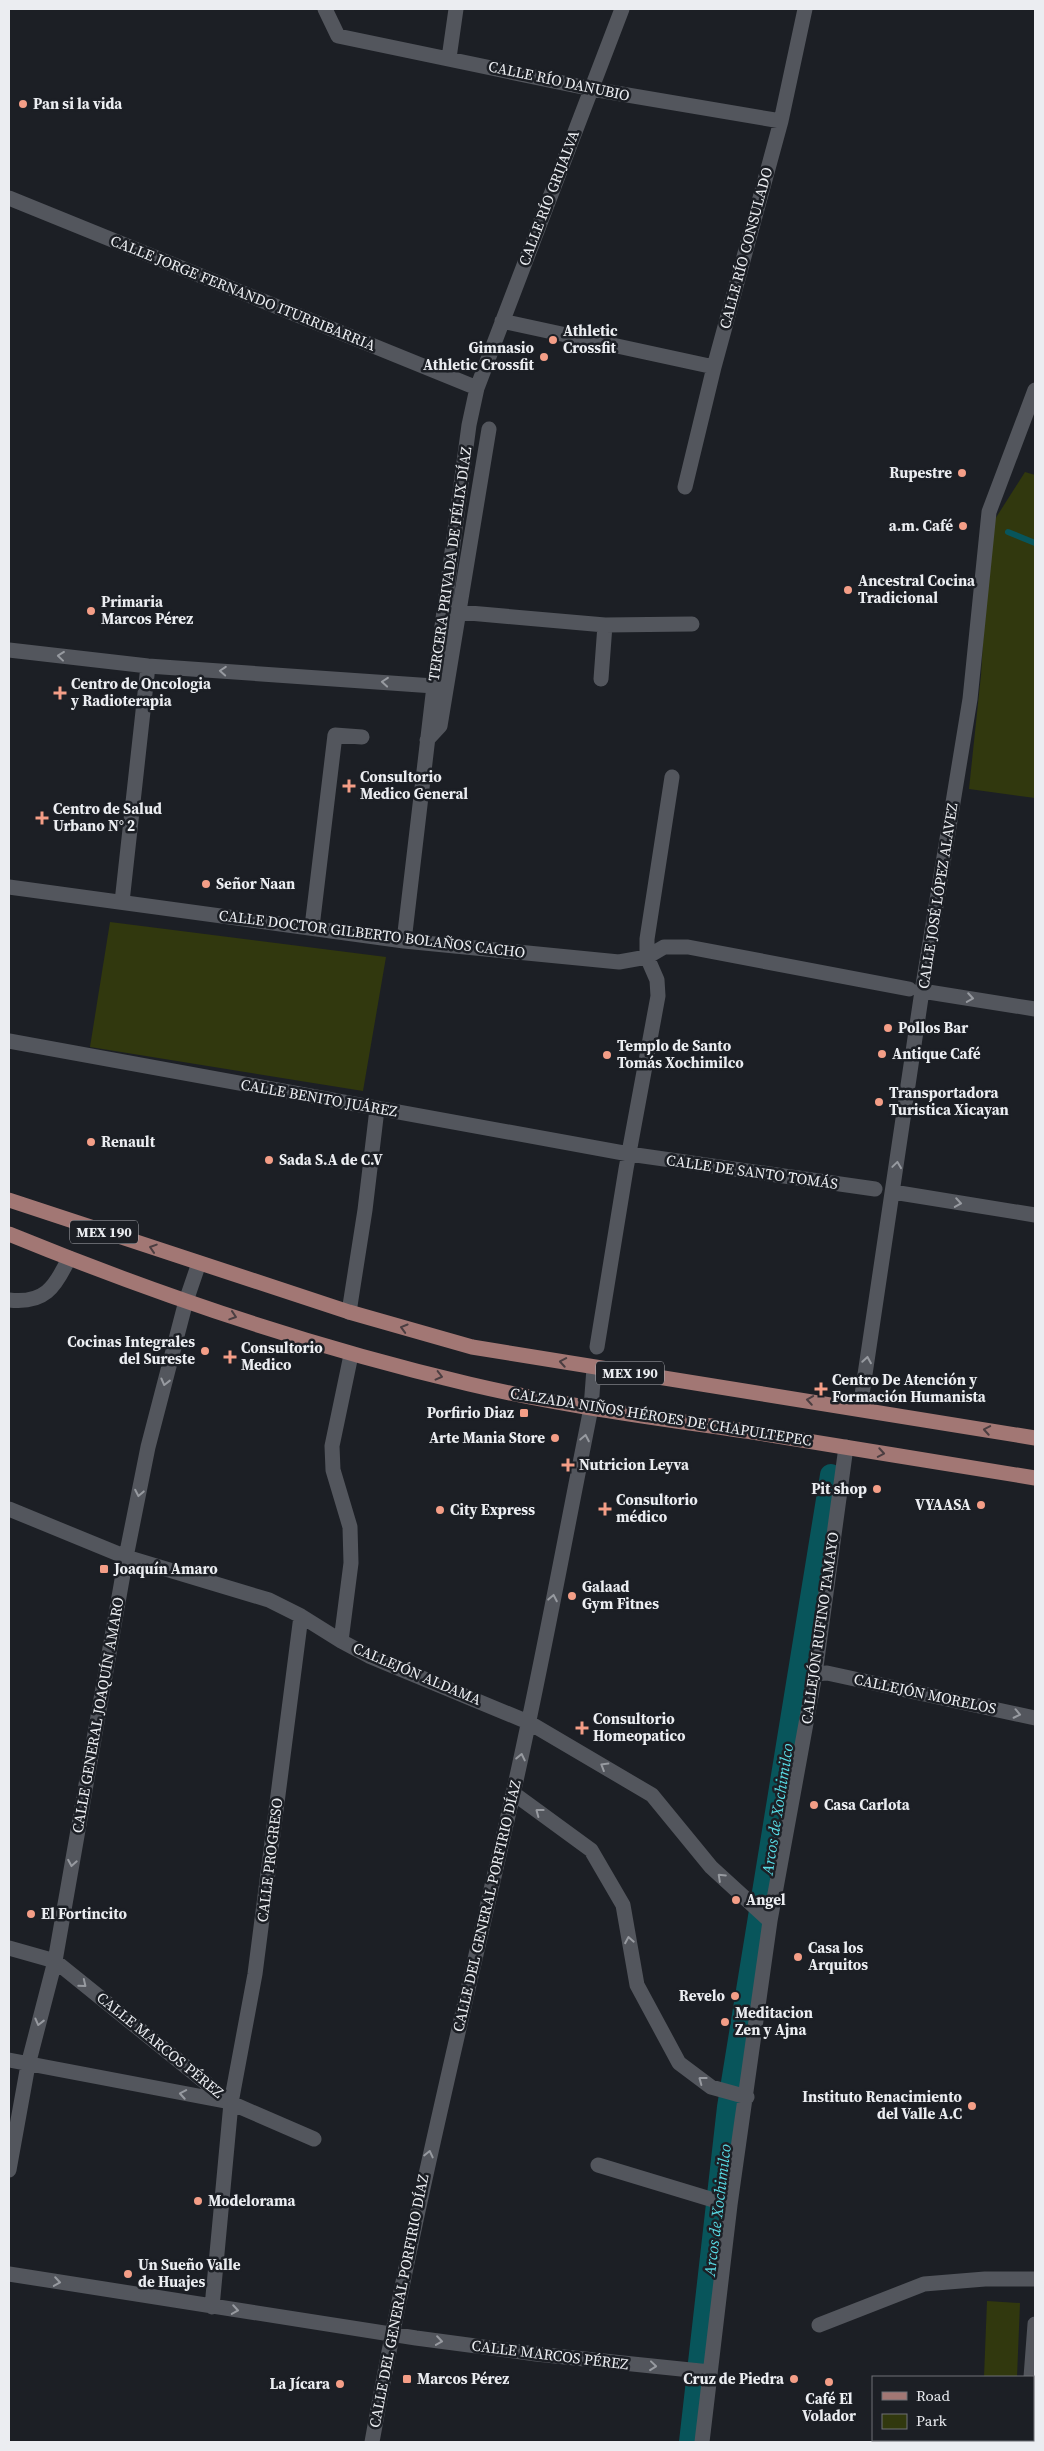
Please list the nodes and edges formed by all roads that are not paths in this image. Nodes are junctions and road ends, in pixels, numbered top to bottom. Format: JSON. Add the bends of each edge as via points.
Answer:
{"nodes":[{"id":1,"x":325,"y":9,"type":"edge"},
{"id":2,"x":456,"y":9,"type":"edge"},
{"id":3,"x":622,"y":9,"type":"edge"},
{"id":4,"x":805,"y":9,"type":"edge"},
{"id":5,"x":449,"y":58,"type":"junction"},
{"id":6,"x":592,"y":89,"type":"junction"},
{"id":7,"x":781,"y":122,"type":"junction"},
{"id":8,"x":9,"y":198,"type":"edge"},
{"id":9,"x":502,"y":321,"type":"junction"},
{"id":10,"x":714,"y":366,"type":"junction"},
{"id":11,"x":477,"y":388,"type":"junction"},
{"id":12,"x":1035,"y":390,"type":"edge"},
{"id":13,"x":489,"y":429,"type":"dead end"},
{"id":14,"x":685,"y":487,"type":"dead end"},
{"id":15,"x":458,"y":612,"type":"junction"},
{"id":16,"x":692,"y":624,"type":"dead end"},
{"id":17,"x":605,"y":625,"type":"junction"},
{"id":18,"x":9,"y":650,"type":"edge"},
{"id":19,"x":148,"y":666,"type":"junction"},
{"id":20,"x":601,"y":678,"type":"dead end"},
{"id":21,"x":434,"y":686,"type":"junction"},
{"id":22,"x":362,"y":738,"type":"dead end"},
{"id":23,"x":427,"y":740,"type":"junction"},
{"id":24,"x":672,"y":777,"type":"dead end"},
{"id":25,"x":9,"y":887,"type":"edge"},
{"id":26,"x":122,"y":902,"type":"junction"},
{"id":27,"x":312,"y":928,"type":"junction"},
{"id":28,"x":404,"y":941,"type":"junction"},
{"id":29,"x":646,"y":957,"type":"junction"},
{"id":30,"x":916,"y":990,"type":"junction"},
{"id":31,"x":1035,"y":1009,"type":"edge"},
{"id":32,"x":9,"y":1041,"type":"edge"},
{"id":33,"x":377,"y":1110,"type":"junction"},
{"id":34,"x":629,"y":1154,"type":"junction"},
{"id":35,"x":876,"y":1189,"type":"dead end"},
{"id":36,"x":893,"y":1192,"type":"junction"},
{"id":37,"x":9,"y":1200,"type":"edge"},
{"id":38,"x":1035,"y":1215,"type":"edge"},
{"id":39,"x":9,"y":1234,"type":"edge"},
{"id":40,"x":69,"y":1258,"type":"junction"},
{"id":41,"x":199,"y":1263,"type":"junction"},
{"id":42,"x":9,"y":1300,"type":"edge"},
{"id":43,"x":186,"y":1301,"type":"junction"},
{"id":44,"x":349,"y":1312,"type":"junction"},
{"id":45,"x":597,"y":1347,"type":"dead end"},
{"id":46,"x":351,"y":1354,"type":"junction"},
{"id":47,"x":594,"y":1368,"type":"junction"},
{"id":48,"x":590,"y":1408,"type":"junction"},
{"id":49,"x":860,"y":1408,"type":"junction"},
{"id":50,"x":1035,"y":1438,"type":"edge"},
{"id":51,"x":846,"y":1447,"type":"junction"},
{"id":52,"x":1035,"y":1478,"type":"edge"},
{"id":53,"x":10,"y":1510,"type":"edge"},
{"id":54,"x":126,"y":1557,"type":"junction"},
{"id":55,"x":301,"y":1616,"type":"junction"},
{"id":56,"x":341,"y":1641,"type":"junction"},
{"id":57,"x":815,"y":1674,"type":"junction"},
{"id":58,"x":1035,"y":1718,"type":"edge"},
{"id":59,"x":528,"y":1722,"type":"junction"},
{"id":60,"x":513,"y":1793,"type":"junction"},
{"id":61,"x":770,"y":1922,"type":"junction"},
{"id":62,"x":9,"y":1948,"type":"edge"},
{"id":63,"x":55,"y":1961,"type":"junction"},
{"id":64,"x":9,"y":2060,"type":"edge"},
{"id":65,"x":28,"y":2065,"type":"junction"},
{"id":66,"x":747,"y":2097,"type":"junction"},
{"id":67,"x":231,"y":2103,"type":"junction"},
{"id":68,"x":314,"y":2139,"type":"dead end"},
{"id":69,"x":598,"y":2165,"type":"dead end"},
{"id":70,"x":9,"y":2170,"type":"edge"},
{"id":71,"x":730,"y":2205,"type":"junction"},
{"id":72,"x":9,"y":2274,"type":"edge"},
{"id":73,"x":1035,"y":2279,"type":"edge"},
{"id":74,"x":212,"y":2307,"type":"junction"},
{"id":75,"x":1035,"y":2324,"type":"edge"},
{"id":76,"x":818,"y":2325,"type":"dead end"},
{"id":77,"x":391,"y":2334,"type":"junction"},
{"id":78,"x":710,"y":2372,"type":"junction"},
{"id":79,"x":1031,"y":2376,"type":"edge"},
{"id":80,"x":372,"y":2442,"type":"edge"},
{"id":81,"x":702,"y":2442,"type":"edge"}],
"edges":[{"from":1,"to":5,"type":"street","name":"CALLE RÍO DANUBIO","via":[[338,36]]},
{"from":2,"to":5,"type":"street"},
{"from":3,"to":6,"type":"street","name":"CALLE RÍO GRIJALVA"},
{"from":4,"to":7,"type":"street","name":"CALLE RÍO CONSULADO"},
{"from":5,"to":6,"type":"street","name":"CALLE RÍO DANUBIO"},
{"from":6,"to":7,"type":"street","name":"CALLE RÍO DANUBIO"},
{"from":6,"to":9,"type":"street","name":"CALLE RÍO GRIJALVA"},
{"from":7,"to":10,"type":"street","name":"CALLE RÍO CONSULADO"},
{"from":8,"to":11,"type":"street","name":"CALLE JORGE FERNANDO ITURRIBARRIA"},
{"from":9,"to":10,"type":"street"},
{"from":9,"to":11,"type":"street","name":"CALLE RÍO GRIJALVA"},
{"from":10,"to":14,"type":"street","name":"CALLE RÍO CONSULADO"},
{"from":11,"to":21,"type":"street","name":"TERCERA PRIVADA DE FÉLIX DÍAZ","via":[[469,425]]},
{"from":12,"to":30,"type":"street","name":"CALLE JOSÉ LÓPEZ ALAVEZ","via":[[989,512],[970,699]]},
{"from":13,"to":15,"type":"street","name":"TERCERA PRIVADA DE FÉLIX DÍAZ"},
{"from":15,"to":17,"type":"street"},
{"from":15,"to":23,"type":"street","name":"TERCERA PRIVADA DE FÉLIX DÍAZ","via":[[440,726]]},
{"from":16,"to":17,"type":"street"},
{"from":17,"to":20,"type":"street"},
{"from":19,"to":18,"type":"street","one_way":true},
{"from":21,"to":19,"type":"street","one_way":true},
{"from":19,"to":26,"type":"street"},
{"from":21,"to":23,"type":"street","name":"TERCERA PRIVADA DE FÉLIX DÍAZ"},
{"from":22,"to":27,"type":"street","via":[[335,735]]},
{"from":23,"to":28,"type":"street","name":"TERCERA PRIVADA DE FÉLIX DÍAZ"},
{"from":24,"to":29,"type":"street","via":[[646,939]]},
{"from":25,"to":26,"type":"street","name":"CALLE DOCTOR GILBERTO BOLAÑOS CACHO"},
{"from":26,"to":27,"type":"street","name":"CALLE DOCTOR GILBERTO BOLAÑOS CACHO"},
{"from":27,"to":28,"type":"street","name":"CALLE DOCTOR GILBERTO BOLAÑOS CACHO"},
{"from":28,"to":29,"type":"street","name":"CALLE DOCTOR GILBERTO BOLAÑOS CACHO","via":[[619,962]]},
{"from":29,"to":30,"type":"street","name":"CALLE DOCTOR GILBERTO BOLAÑOS CACHO","via":[[664,948],[688,947]]},
{"from":29,"to":34,"type":"street","via":[[657,980],[658,996]]},
{"from":30,"to":31,"type":"street","name":"CALLE DOCTOR GILBERTO BOLAÑOS CACHO","one_way":true},
{"from":36,"to":30,"type":"street","name":"CALLE JOSÉ LÓPEZ ALAVEZ","one_way":true},
{"from":32,"to":33,"type":"street","name":"CALLE BENITO JUÁREZ"},
{"from":33,"to":34,"type":"street","name":"CALLE BENITO JUÁREZ"},
{"from":33,"to":44,"type":"street"},
{"from":34,"to":35,"type":"street","name":"CALLE DE SANTO TOMÁS"},
{"from":34,"to":45,"type":"street"},
{"from":36,"to":38,"type":"street","one_way":true},
{"from":49,"to":36,"type":"street","name":"CALLE JOSÉ LÓPEZ ALAVEZ","one_way":true},
{"from":41,"to":37,"type":"main road","number":"MEX 190","one_way":true},
{"from":39,"to":40,"type":"main road","name":"CALZADA NIÑOS HÉROES DE CHAPULTEPEC","number":"MEX 190"},
{"from":40,"to":42,"type":"street","via":[[58,1282],[42,1297]]},
{"from":40,"to":43,"type":"main road","name":"CALZADA NIÑOS HÉROES DE CHAPULTEPEC","number":"MEX 190"},
{"from":41,"to":43,"type":"street","name":"CALLE GENERAL JOAQUÍN AMARO"},
{"from":41,"to":44,"type":"main road","number":"MEX 190"},
{"from":43,"to":46,"type":"main road","name":"CALZADA NIÑOS HÉROES DE CHAPULTEPEC","number":"MEX 190","one_way":true},
{"from":43,"to":54,"type":"street","name":"CALLE GENERAL JOAQUÍN AMARO","one_way":true,"via":[[148,1447]]},
{"from":47,"to":44,"type":"main road","number":"MEX 190","one_way":true,"via":[[472,1347]]},
{"from":46,"to":48,"type":"main road","name":"CALZADA NIÑOS HÉROES DE CHAPULTEPEC","number":"MEX 190","one_way":true,"via":[[471,1384]]},
{"from":46,"to":56,"type":"street","via":[[332,1446],[333,1470],[350,1527],[351,1564]]},
{"from":47,"to":48,"type":"street","name":"CALLE DEL GENERAL PORFIRIO DÍAZ"},
{"from":49,"to":47,"type":"main road","number":"MEX 190","one_way":true},
{"from":48,"to":51,"type":"main road","name":"CALZADA NIÑOS HÉROES DE CHAPULTEPEC","number":"MEX 190"},
{"from":59,"to":48,"type":"street","name":"CALLE DEL GENERAL PORFIRIO DÍAZ","one_way":true},
{"from":50,"to":49,"type":"main road","number":"MEX 190","one_way":true},
{"from":51,"to":52,"type":"main road","name":"CALZADA NIÑOS HÉROES DE CHAPULTEPEC","number":"MEX 190","one_way":true},
{"from":51,"to":57,"type":"street","name":"CALLEJÓN RUFINO TAMAYO"},
{"from":53,"to":54,"type":"street","name":"CALLEJÓN ALDAMA"},
{"from":54,"to":55,"type":"street","name":"CALLEJÓN ALDAMA","via":[[268,1600]]},
{"from":54,"to":63,"type":"street","name":"CALLE GENERAL JOAQUÍN AMARO","one_way":true},
{"from":55,"to":56,"type":"street","name":"CALLEJÓN ALDAMA"},
{"from":55,"to":67,"type":"street","name":"CALLE PROGRESO","via":[[255,1974]]},
{"from":56,"to":59,"type":"street","name":"CALLEJÓN ALDAMA","via":[[369,1656]]},
{"from":57,"to":58,"type":"street","name":"CALLEJÓN MORELOS","one_way":true,"via":[[827,1672]]},
{"from":57,"to":61,"type":"street","name":"CALLEJÓN RUFINO TAMAYO"},
{"from":60,"to":59,"type":"street","name":"CALLE DEL GENERAL PORFIRIO DÍAZ","one_way":true},
{"from":61,"to":59,"type":"street","name":"CALLEJÓN ALDAMA","one_way":true,"via":[[711,1868],[652,1794]]},
{"from":66,"to":60,"type":"street","one_way":true,"via":[[711,2087],[679,2063],[637,1984],[623,1905],[590,1850]]},
{"from":77,"to":60,"type":"street","name":"CALLE DEL GENERAL PORFIRIO DÍAZ","one_way":true},
{"from":61,"to":66,"type":"street","name":"CALLEJÓN RUFINO TAMAYO"},
{"from":62,"to":63,"type":"street","name":"CALLE MARCOS PÉREZ"},
{"from":63,"to":65,"type":"street","name":"CALLE GENERAL JOAQUÍN AMARO","one_way":true},
{"from":63,"to":67,"type":"street","name":"CALLE MARCOS PÉREZ","one_way":true},
{"from":64,"to":65,"type":"street"},
{"from":67,"to":65,"type":"street","one_way":true},
{"from":65,"to":70,"type":"street","name":"CALLE GENERAL JOAQUÍN AMARO"},
{"from":66,"to":71,"type":"street","name":"CALLEJÓN RUFINO TAMAYO"},
{"from":67,"to":68,"type":"street","name":"CALLE MARCOS PÉREZ"},
{"from":67,"to":74,"type":"street","name":"CALLE PROGRESO"},
{"from":69,"to":71,"type":"street"},
{"from":71,"to":78,"type":"street","name":"CALLEJÓN RUFINO TAMAYO"},
{"from":72,"to":74,"type":"street","name":"CALLE MARCOS PÉREZ","one_way":true},
{"from":73,"to":76,"type":"street","via":[[924,2284]]},
{"from":74,"to":77,"type":"street","name":"CALLE MARCOS PÉREZ","one_way":true},
{"from":75,"to":79,"type":"street"},
{"from":77,"to":78,"type":"street","name":"CALLE MARCOS PÉREZ","one_way":true,"via":[[536,2354]]},
{"from":77,"to":80,"type":"street","name":"CALLE DEL GENERAL PORFIRIO DÍAZ"},
{"from":78,"to":81,"type":"street","name":"CALLEJÓN RUFINO TAMAYO"}]}
